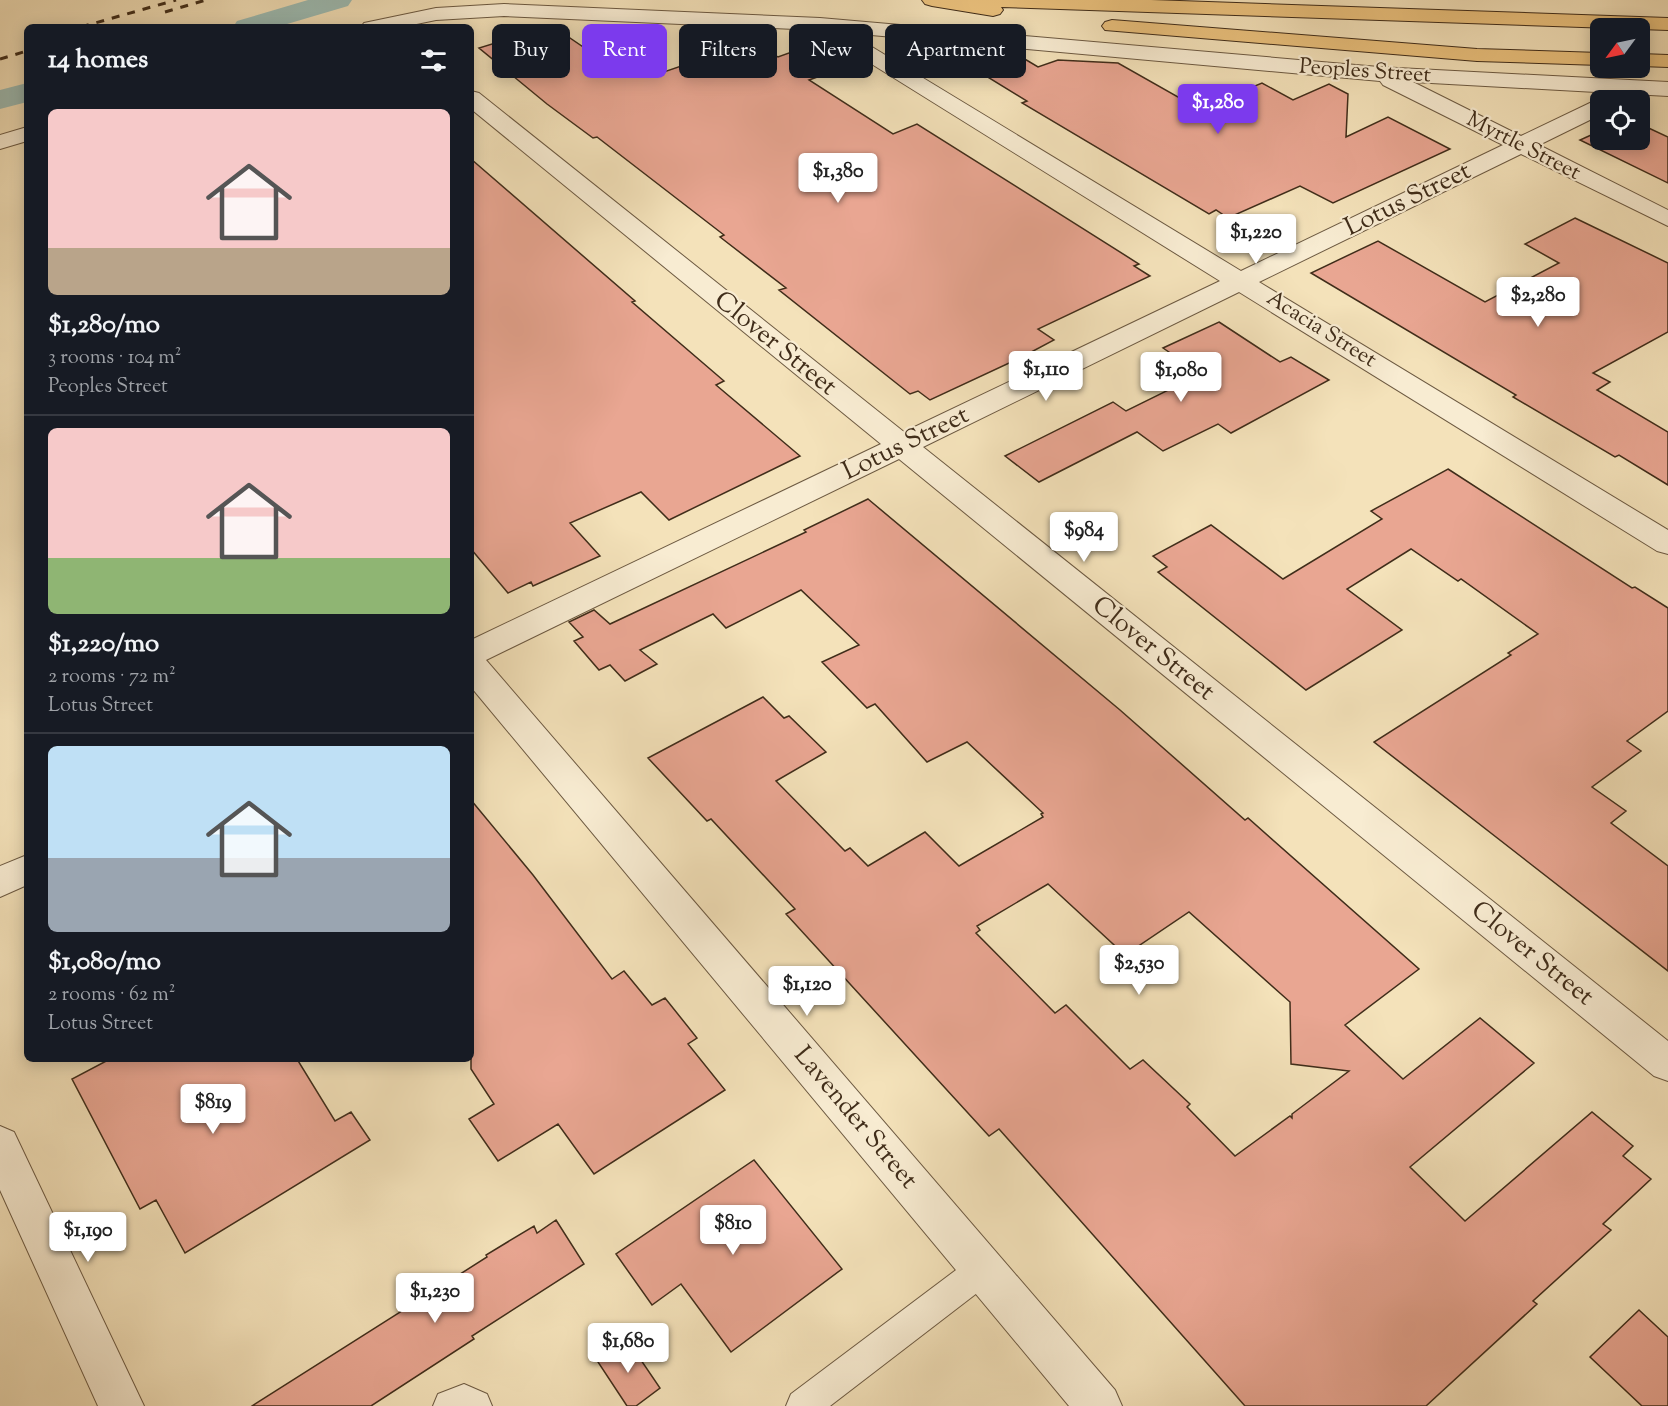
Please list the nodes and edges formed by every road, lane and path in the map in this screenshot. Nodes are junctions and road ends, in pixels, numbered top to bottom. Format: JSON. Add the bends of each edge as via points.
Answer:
{"nodes":[{"id":1,"x":933,"y":0,"type":"edge"},
{"id":2,"x":973,"y":0,"type":"edge"},
{"id":3,"x":388,"y":24,"type":"edge"},
{"id":4,"x":820,"y":24,"type":"edge"},
{"id":5,"x":1668,"y":24,"type":"edge"},
{"id":6,"x":873,"y":29,"type":"edge"},
{"id":7,"x":873,"y":56,"type":"edge"},
{"id":8,"x":1590,"y":59,"type":"edge"},
{"id":9,"x":1650,"y":60,"type":"edge"},
{"id":10,"x":1668,"y":61,"type":"edge"},
{"id":11,"x":1379,"y":74,"type":"junction"},
{"id":12,"x":1641,"y":88,"type":"junction"},
{"id":13,"x":1668,"y":89,"type":"edge"},
{"id":14,"x":1637,"y":90,"type":"edge"},
{"id":15,"x":474,"y":100,"type":"edge"},
{"id":16,"x":1590,"y":112,"type":"edge"},
{"id":17,"x":1520,"y":146,"type":"junction"},
{"id":18,"x":1668,"y":219,"type":"edge"},
{"id":19,"x":1242,"y":282,"type":"junction"},
{"id":20,"x":901,"y":446,"type":"junction"},
{"id":21,"x":1668,"y":544,"type":"edge"},
{"id":22,"x":474,"y":653,"type":"edge"},
{"id":23,"x":474,"y":669,"type":"edge"},
{"id":24,"x":24,"y":870,"type":"edge"},
{"id":25,"x":0,"y":882,"type":"edge"},
{"id":26,"x":1668,"y":1064,"type":"edge"},
{"id":27,"x":0,"y":1145,"type":"edge"},
{"id":28,"x":983,"y":1269,"type":"junction"},
{"id":29,"x":121,"y":1406,"type":"edge"},
{"id":30,"x":450,"y":1406,"type":"edge"},
{"id":31,"x":475,"y":1406,"type":"edge"},
{"id":32,"x":803,"y":1406,"type":"edge"},
{"id":33,"x":1099,"y":1406,"type":"edge"}],
"edges":[{"from":1,"to":8,"type":"highway","via":[[1067,21],[1219,35],[1477,56]]},
{"from":2,"to":5,"type":"highway"},
{"from":3,"to":4,"type":"street","name":"Peoples Street","via":[[436,14],[504,10]]},
{"from":6,"to":11,"type":"street","name":"Peoples Street"},
{"from":7,"to":19,"type":"street","name":"Acacia Street"},
{"from":9,"to":10,"type":"highway"},
{"from":11,"to":12,"type":"street","name":"Peoples Street"},
{"from":11,"to":17,"type":"street","name":"Myrtle Street"},
{"from":12,"to":13,"type":"street","name":"Peoples Street"},
{"from":12,"to":14,"type":"street"},
{"from":15,"to":20,"type":"street","name":"Clover Street"},
{"from":16,"to":17,"type":"street","name":"Lotus Street"},
{"from":17,"to":18,"type":"street","name":"Myrtle Street"},
{"from":17,"to":19,"type":"street","name":"Lotus Street"},
{"from":19,"to":20,"type":"street","name":"Lotus Street"},
{"from":19,"to":21,"type":"street","name":"Acacia Street"},
{"from":20,"to":22,"type":"street","name":"Lotus Street"},
{"from":20,"to":26,"type":"street","name":"Clover Street"},
{"from":23,"to":28,"type":"street","name":"Lavender Street"},
{"from":24,"to":25,"type":"street"},
{"from":27,"to":29,"type":"street"},
{"from":28,"to":32,"type":"lane"},
{"from":28,"to":33,"type":"street","name":"Lavender Street"},
{"from":30,"to":31,"type":"lane","via":[[464,1401]]}]}
